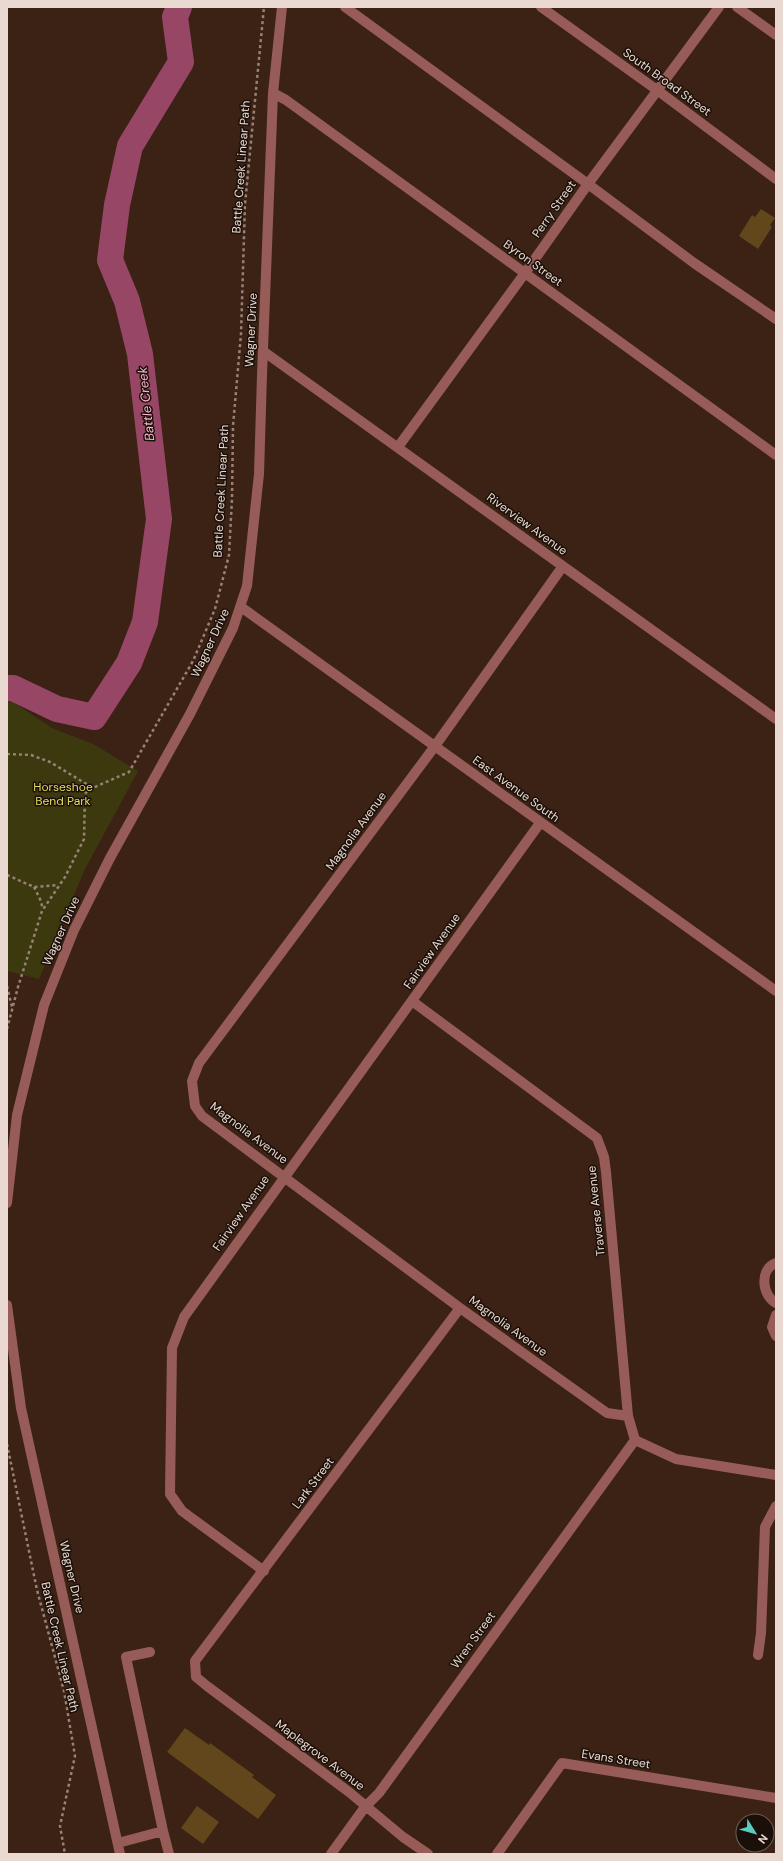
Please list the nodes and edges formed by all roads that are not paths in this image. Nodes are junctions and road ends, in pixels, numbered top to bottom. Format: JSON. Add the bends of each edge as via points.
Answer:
{"nodes":[{"id":1,"x":282,"y":7,"type":"edge"},
{"id":2,"x":345,"y":7,"type":"edge"},
{"id":3,"x":541,"y":7,"type":"edge"},
{"id":4,"x":719,"y":7,"type":"edge"},
{"id":5,"x":737,"y":7,"type":"edge"},
{"id":6,"x":776,"y":35,"type":"edge"},
{"id":7,"x":657,"y":90,"type":"junction"},
{"id":8,"x":273,"y":93,"type":"junction"},
{"id":9,"x":776,"y":179,"type":"edge"},
{"id":10,"x":588,"y":184,"type":"junction"},
{"id":11,"x":525,"y":273,"type":"junction"},
{"id":12,"x":776,"y":319,"type":"edge"},
{"id":13,"x":263,"y":351,"type":"junction"},
{"id":14,"x":398,"y":447,"type":"junction"},
{"id":15,"x":776,"y":456,"type":"edge"},
{"id":16,"x":563,"y":566,"type":"junction"},
{"id":17,"x":241,"y":607,"type":"junction"},
{"id":18,"x":776,"y":719,"type":"edge"},
{"id":19,"x":435,"y":746,"type":"junction"},
{"id":20,"x":540,"y":823,"type":"junction"},
{"id":21,"x":776,"y":991,"type":"edge"},
{"id":22,"x":412,"y":1001,"type":"junction"},
{"id":23,"x":284,"y":1176,"type":"junction"},
{"id":24,"x":7,"y":1203,"type":"edge"},
{"id":25,"x":776,"y":1263,"type":"edge"},
{"id":26,"x":776,"y":1303,"type":"edge"},
{"id":27,"x":7,"y":1305,"type":"edge"},
{"id":28,"x":460,"y":1308,"type":"junction"},
{"id":29,"x":776,"y":1315,"type":"edge"},
{"id":30,"x":776,"y":1336,"type":"edge"},
{"id":31,"x":628,"y":1416,"type":"junction"},
{"id":32,"x":635,"y":1440,"type":"junction"},
{"id":33,"x":776,"y":1475,"type":"edge"},
{"id":34,"x":776,"y":1506,"type":"edge"},
{"id":35,"x":264,"y":1571,"type":"junction"},
{"id":36,"x":150,"y":1652,"type":"dead end"},
{"id":37,"x":758,"y":1655,"type":"dead end"},
{"id":38,"x":196,"y":1677,"type":"joint"},
{"id":39,"x":776,"y":1798,"type":"edge"},
{"id":40,"x":366,"y":1807,"type":"junction"},
{"id":41,"x":163,"y":1831,"type":"junction"},
{"id":42,"x":118,"y":1843,"type":"junction"},
{"id":43,"x":120,"y":1854,"type":"edge"},
{"id":44,"x":169,"y":1854,"type":"edge"},
{"id":45,"x":331,"y":1854,"type":"edge"},
{"id":46,"x":428,"y":1854,"type":"edge"},
{"id":47,"x":497,"y":1854,"type":"edge"}],
"edges":[{"from":1,"to":8,"type":"street","name":"Wagner Drive"},
{"from":2,"to":10,"type":"street"},
{"from":3,"to":7,"type":"street","name":"South Broad Street"},
{"from":4,"to":7,"type":"street","name":"Perry Street"},
{"from":5,"to":6,"type":"street"},
{"from":7,"to":9,"type":"street","name":"South Broad Street"},
{"from":7,"to":10,"type":"street","name":"Perry Street"},
{"from":8,"to":11,"type":"street","name":"Byron Street"},
{"from":8,"to":13,"type":"street","name":"Wagner Drive"},
{"from":10,"to":11,"type":"street","name":"Perry Street"},
{"from":10,"to":12,"type":"street","via":[[694,263]]},
{"from":11,"to":14,"type":"street","name":"Perry Street"},
{"from":11,"to":15,"type":"street","name":"Byron Street"},
{"from":13,"to":14,"type":"street","name":"Riverview Avenue"},
{"from":13,"to":17,"type":"street","name":"Wagner Drive","via":[[259,474],[247,586]]},
{"from":14,"to":16,"type":"street","name":"Riverview Avenue"},
{"from":16,"to":18,"type":"street","name":"Riverview Avenue"},
{"from":16,"to":19,"type":"street","name":"Magnolia Avenue"},
{"from":17,"to":19,"type":"street","name":"East Avenue South"},
{"from":17,"to":24,"type":"street","name":"Wagner Drive","via":[[190,714],[110,858],[74,930],[44,1005],[17,1115]]},
{"from":19,"to":20,"type":"street","name":"East Avenue South"},
{"from":19,"to":23,"type":"street","name":"Magnolia Avenue","via":[[199,1063],[192,1080],[195,1106],[202,1116]]},
{"from":20,"to":21,"type":"street","name":"East Avenue South"},
{"from":20,"to":22,"type":"street","name":"Fairview Avenue"},
{"from":22,"to":23,"type":"street","name":"Fairview Avenue"},
{"from":22,"to":31,"type":"street","name":"Traverse Avenue","via":[[597,1138],[604,1156],[606,1172]]},
{"from":23,"to":28,"type":"street","name":"Magnolia Avenue"},
{"from":23,"to":35,"type":"street","name":"Fairview Avenue","via":[[184,1317],[172,1348],[170,1494],[182,1511]]},
{"from":25,"to":26,"type":"street","via":[[765,1273],[765,1291],[771,1301]]},
{"from":27,"to":42,"type":"street","name":"Wagner Drive","via":[[21,1408]]},
{"from":28,"to":31,"type":"street","name":"Magnolia Avenue","via":[[607,1413]]},
{"from":28,"to":35,"type":"street","name":"Lark Street"},
{"from":29,"to":30,"type":"street","via":[[772,1326]]},
{"from":31,"to":32,"type":"street"},
{"from":32,"to":33,"type":"street","via":[[676,1459]]},
{"from":32,"to":40,"type":"street","name":"Wren Street","via":[[379,1793]]},
{"from":34,"to":37,"type":"street","via":[[765,1527]]},
{"from":35,"to":38,"type":"street","name":"Lark Street","via":[[195,1661]]},
{"from":36,"to":41,"type":"street","via":[[126,1657]]},
{"from":38,"to":40,"type":"street","name":"Maplegrove Avenue"},
{"from":39,"to":47,"type":"street","name":"Evans Street","via":[[562,1763]]},
{"from":40,"to":45,"type":"street","name":"Wren Street"},
{"from":40,"to":46,"type":"street","name":"Maplegrove Avenue","via":[[402,1837]]},
{"from":41,"to":42,"type":"street"},
{"from":41,"to":44,"type":"street"},
{"from":42,"to":43,"type":"street","name":"Wagner Drive"}]}
